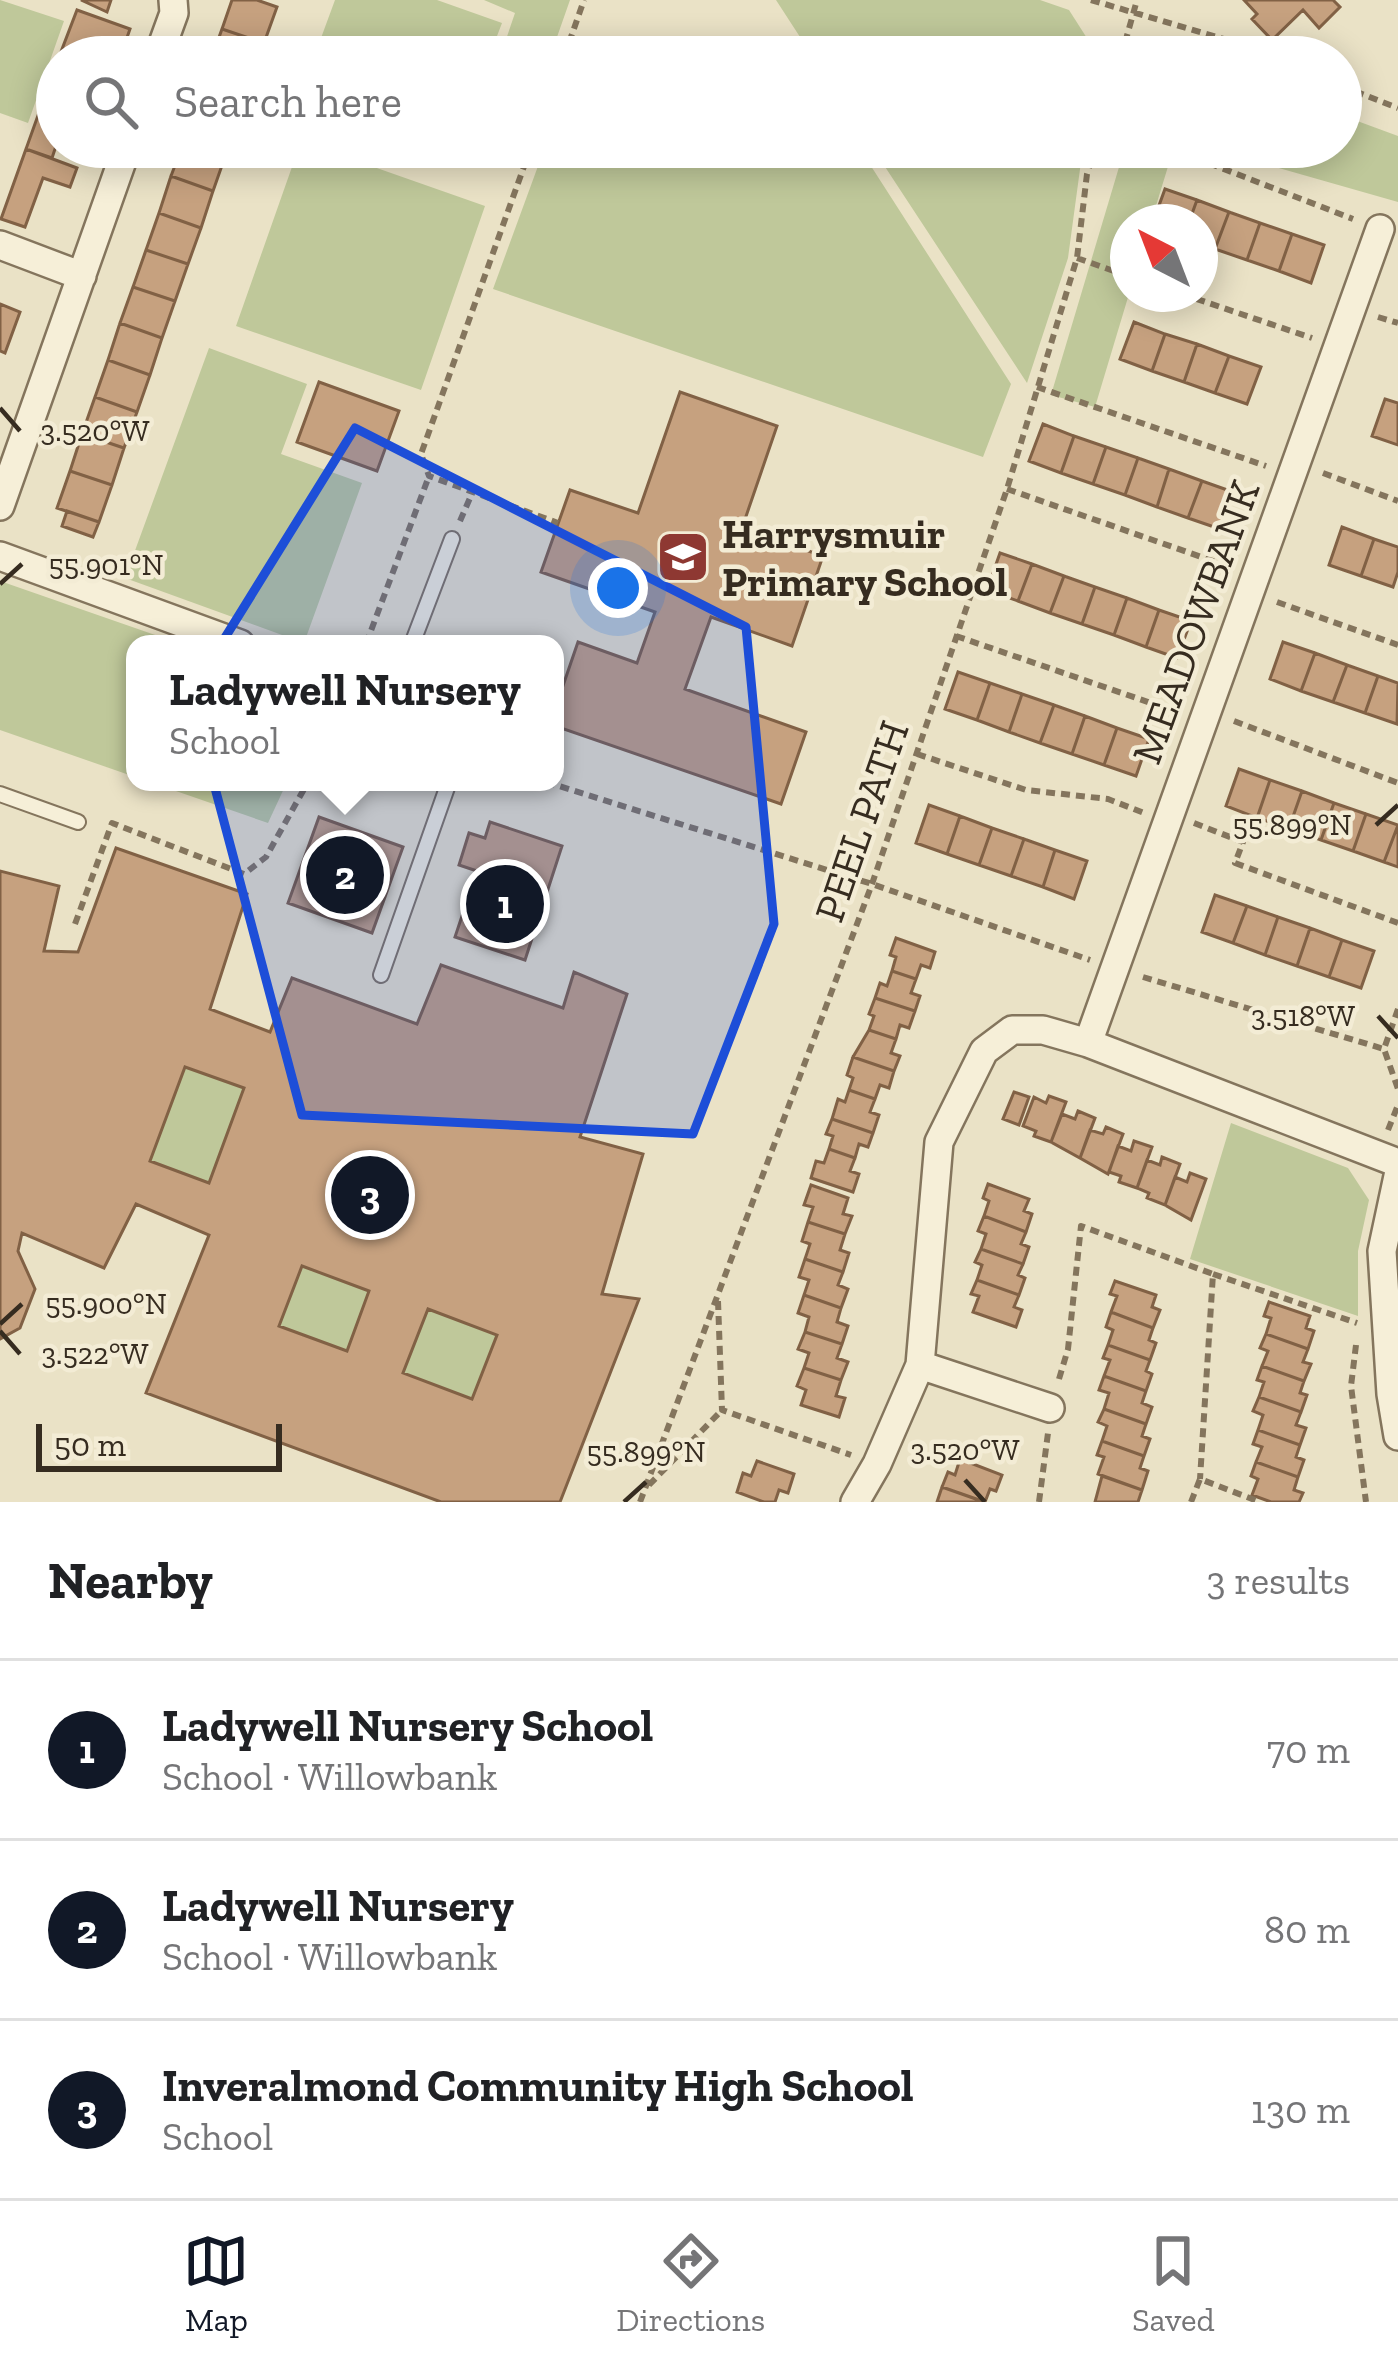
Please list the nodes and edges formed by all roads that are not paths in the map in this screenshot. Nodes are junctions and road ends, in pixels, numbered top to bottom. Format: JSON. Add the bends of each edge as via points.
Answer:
{"nodes":[{"id":1,"x":173,"y":0,"type":"edge"},
{"id":2,"x":165,"y":36,"type":"edge"},
{"id":3,"x":120,"y":168,"type":"edge"},
{"id":4,"x":1380,"y":229,"type":"road end"},
{"id":5,"x":0,"y":245,"type":"edge"},
{"id":6,"x":82,"y":276,"type":"junction"},
{"id":7,"x":0,"y":506,"type":"edge"},
{"id":8,"x":452,"y":539,"type":"road end"},
{"id":9,"x":0,"y":556,"type":"edge"},
{"id":10,"x":215,"y":635,"type":"edge"},
{"id":11,"x":415,"y":635,"type":"edge"},
{"id":12,"x":446,"y":791,"type":"edge"},
{"id":13,"x":0,"y":794,"type":"edge"},
{"id":14,"x":78,"y":822,"type":"dead end"},
{"id":15,"x":381,"y":975,"type":"dead end"},
{"id":16,"x":1088,"y":1042,"type":"junction"},
{"id":17,"x":1398,"y":1163,"type":"edge"},
{"id":18,"x":1398,"y":1176,"type":"edge"},
{"id":19,"x":920,"y":1365,"type":"junction"},
{"id":20,"x":1395,"y":1393,"type":"edge"},
{"id":21,"x":1050,"y":1408,"type":"road end"},
{"id":22,"x":1398,"y":1436,"type":"edge"},
{"id":23,"x":854,"y":1502,"type":"edge"}],
"edges":[{"from":1,"to":2,"type":"street"},
{"from":3,"to":6,"type":"street"},
{"from":4,"to":16,"type":"street","name":"MEADOWBANK"},
{"from":5,"to":6,"type":"street"},
{"from":6,"to":7,"type":"street"},
{"from":8,"to":11,"type":"lane"},
{"from":9,"to":10,"type":"street"},
{"from":12,"to":15,"type":"lane"},
{"from":13,"to":14,"type":"lane"},
{"from":16,"to":17,"type":"street"},
{"from":16,"to":19,"type":"street","via":[[1012,1030],[984,1051],[939,1142]]},
{"from":18,"to":20,"type":"street","via":[[1382,1251]]},
{"from":19,"to":21,"type":"street"},
{"from":19,"to":23,"type":"street"},
{"from":20,"to":22,"type":"street"}]}
